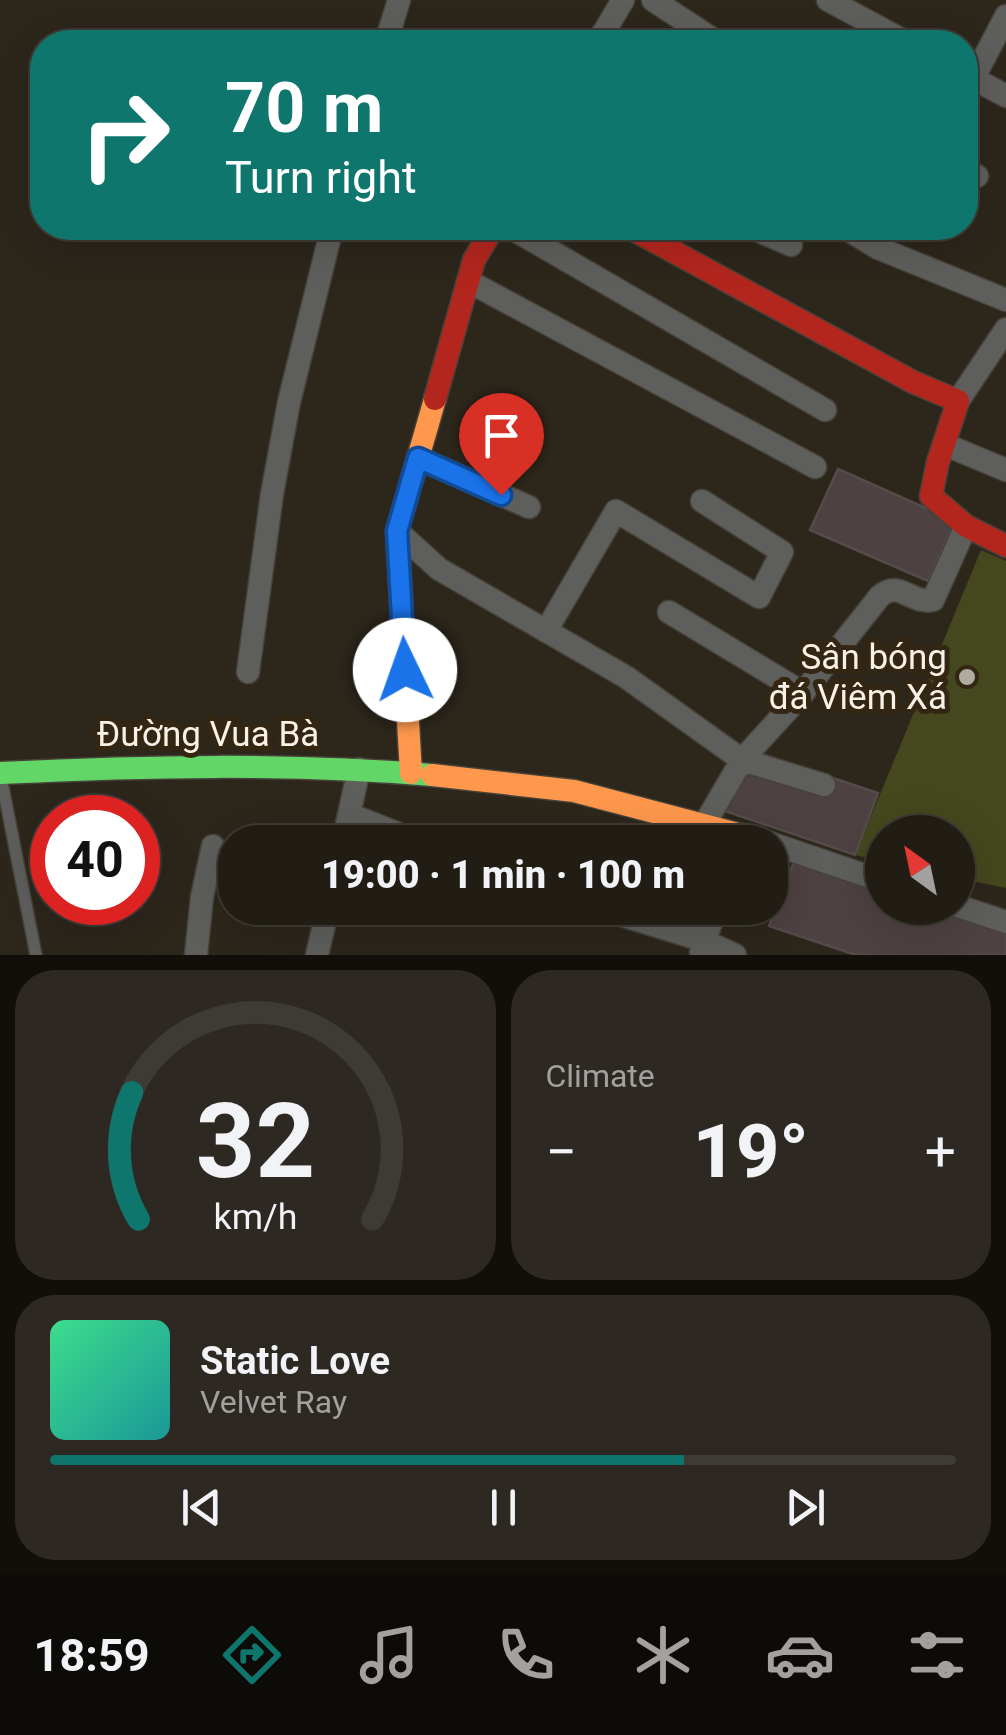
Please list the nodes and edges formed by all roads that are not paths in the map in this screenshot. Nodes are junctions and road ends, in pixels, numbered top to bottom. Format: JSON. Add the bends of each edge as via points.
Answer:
{"nodes":[{"id":1,"x":400,"y":0,"type":"edge"},
{"id":2,"x":623,"y":0,"type":"edge"},
{"id":3,"x":653,"y":0,"type":"edge"},
{"id":4,"x":828,"y":0,"type":"edge"},
{"id":5,"x":1006,"y":16,"type":"edge"},
{"id":6,"x":396,"y":30,"type":"edge"},
{"id":7,"x":605,"y":30,"type":"edge"},
{"id":8,"x":699,"y":30,"type":"edge"},
{"id":9,"x":884,"y":30,"type":"edge"},
{"id":10,"x":978,"y":61,"type":"edge"},
{"id":11,"x":978,"y":81,"type":"edge"},
{"id":12,"x":1006,"y":96,"type":"edge"},
{"id":13,"x":329,"y":240,"type":"edge"},
{"id":14,"x":486,"y":240,"type":"edge"},
{"id":15,"x":533,"y":240,"type":"edge"},
{"id":16,"x":652,"y":240,"type":"edge"},
{"id":17,"x":780,"y":240,"type":"edge"},
{"id":18,"x":864,"y":240,"type":"edge"},
{"id":19,"x":791,"y":245,"type":"dead end"},
{"id":20,"x":468,"y":281,"type":"junction"},
{"id":21,"x":1006,"y":300,"type":"edge"},
{"id":22,"x":1006,"y":330,"type":"edge"},
{"id":23,"x":999,"y":353,"type":"edge"},
{"id":24,"x":958,"y":401,"type":"junction"},
{"id":25,"x":826,"y":410,"type":"dead end"},
{"id":26,"x":946,"y":445,"type":"junction"},
{"id":27,"x":418,"y":458,"type":"junction"},
{"id":28,"x":815,"y":467,"type":"dead end"},
{"id":29,"x":1006,"y":470,"type":"edge"},
{"id":30,"x":702,"y":501,"type":"dead end"},
{"id":31,"x":529,"y":507,"type":"dead end"},
{"id":32,"x":966,"y":526,"type":"junction"},
{"id":33,"x":397,"y":531,"type":"junction"},
{"id":34,"x":1006,"y":546,"type":"edge"},
{"id":35,"x":669,"y":612,"type":"dead end"},
{"id":36,"x":546,"y":631,"type":"junction"},
{"id":37,"x":248,"y":672,"type":"dead end"},
{"id":38,"x":803,"y":693,"type":"junction"},
{"id":39,"x":742,"y":760,"type":"junction"},
{"id":40,"x":359,"y":769,"type":"junction"},
{"id":41,"x":0,"y":773,"type":"edge"},
{"id":42,"x":411,"y":773,"type":"junction"},
{"id":43,"x":824,"y":785,"type":"dead end"},
{"id":44,"x":349,"y":814,"type":"junction"},
{"id":45,"x":346,"y":825,"type":"edge"},
{"id":46,"x":376,"y":825,"type":"edge"},
{"id":47,"x":704,"y":825,"type":"joint"},
{"id":48,"x":212,"y":846,"type":"dead end"},
{"id":49,"x":788,"y":849,"type":"edge"},
{"id":50,"x":865,"y":875,"type":"edge"},
{"id":51,"x":975,"y":912,"type":"edge"},
{"id":52,"x":1006,"y":922,"type":"edge"},
{"id":53,"x":324,"y":925,"type":"edge"},
{"id":54,"x":643,"y":925,"type":"edge"},
{"id":55,"x":702,"y":948,"type":"edge"},
{"id":56,"x":36,"y":955,"type":"edge"},
{"id":57,"x":196,"y":955,"type":"edge"},
{"id":58,"x":317,"y":955,"type":"edge"},
{"id":59,"x":735,"y":955,"type":"edge"}],
"edges":[{"from":1,"to":6,"type":"street"},
{"from":2,"to":7,"type":"street"},
{"from":3,"to":8,"type":"street"},
{"from":4,"to":9,"type":"street"},
{"from":5,"to":10,"type":"street"},
{"from":11,"to":12,"type":"street"},
{"from":13,"to":37,"type":"street","via":[[288,402]]},
{"from":14,"to":20,"type":"street"},
{"from":15,"to":25,"type":"street"},
{"from":16,"to":24,"type":"street"},
{"from":17,"to":19,"type":"street"},
{"from":18,"to":21,"type":"street"},
{"from":20,"to":27,"type":"street"},
{"from":20,"to":28,"type":"street"},
{"from":22,"to":23,"type":"street"},
{"from":23,"to":24,"type":"street"},
{"from":24,"to":26,"type":"street"},
{"from":26,"to":29,"type":"street"},
{"from":26,"to":32,"type":"street","via":[[932,496]]},
{"from":27,"to":31,"type":"street"},
{"from":27,"to":33,"type":"street"},
{"from":30,"to":36,"type":"street","via":[[782,552],[759,597],[616,511]]},
{"from":32,"to":34,"type":"street"},
{"from":32,"to":38,"type":"street","via":[[933,600],[887,590]]},
{"from":33,"to":36,"type":"street","via":[[439,568]]},
{"from":33,"to":42,"type":"street"},
{"from":35,"to":38,"type":"street"},
{"from":36,"to":39,"type":"street","via":[[626,677]]},
{"from":38,"to":39,"type":"street"},
{"from":39,"to":43,"type":"street"},
{"from":39,"to":47,"type":"street"},
{"from":40,"to":41,"type":"street","name":"Đường Vua Bà","via":[[146,766]]},
{"from":40,"to":42,"type":"street","name":"Đường Vua Bà"},
{"from":40,"to":44,"type":"street"},
{"from":41,"to":56,"type":"lane"},
{"from":42,"to":47,"type":"street","name":"Đường Vua Bà","via":[[574,791]]},
{"from":44,"to":45,"type":"street"},
{"from":44,"to":46,"type":"street"},
{"from":48,"to":57,"type":"street"},
{"from":49,"to":50,"type":"street","name":"Đường Vua Bà"},
{"from":51,"to":52,"type":"street"},
{"from":53,"to":58,"type":"street"},
{"from":54,"to":55,"type":"street"},
{"from":55,"to":59,"type":"street"}]}
